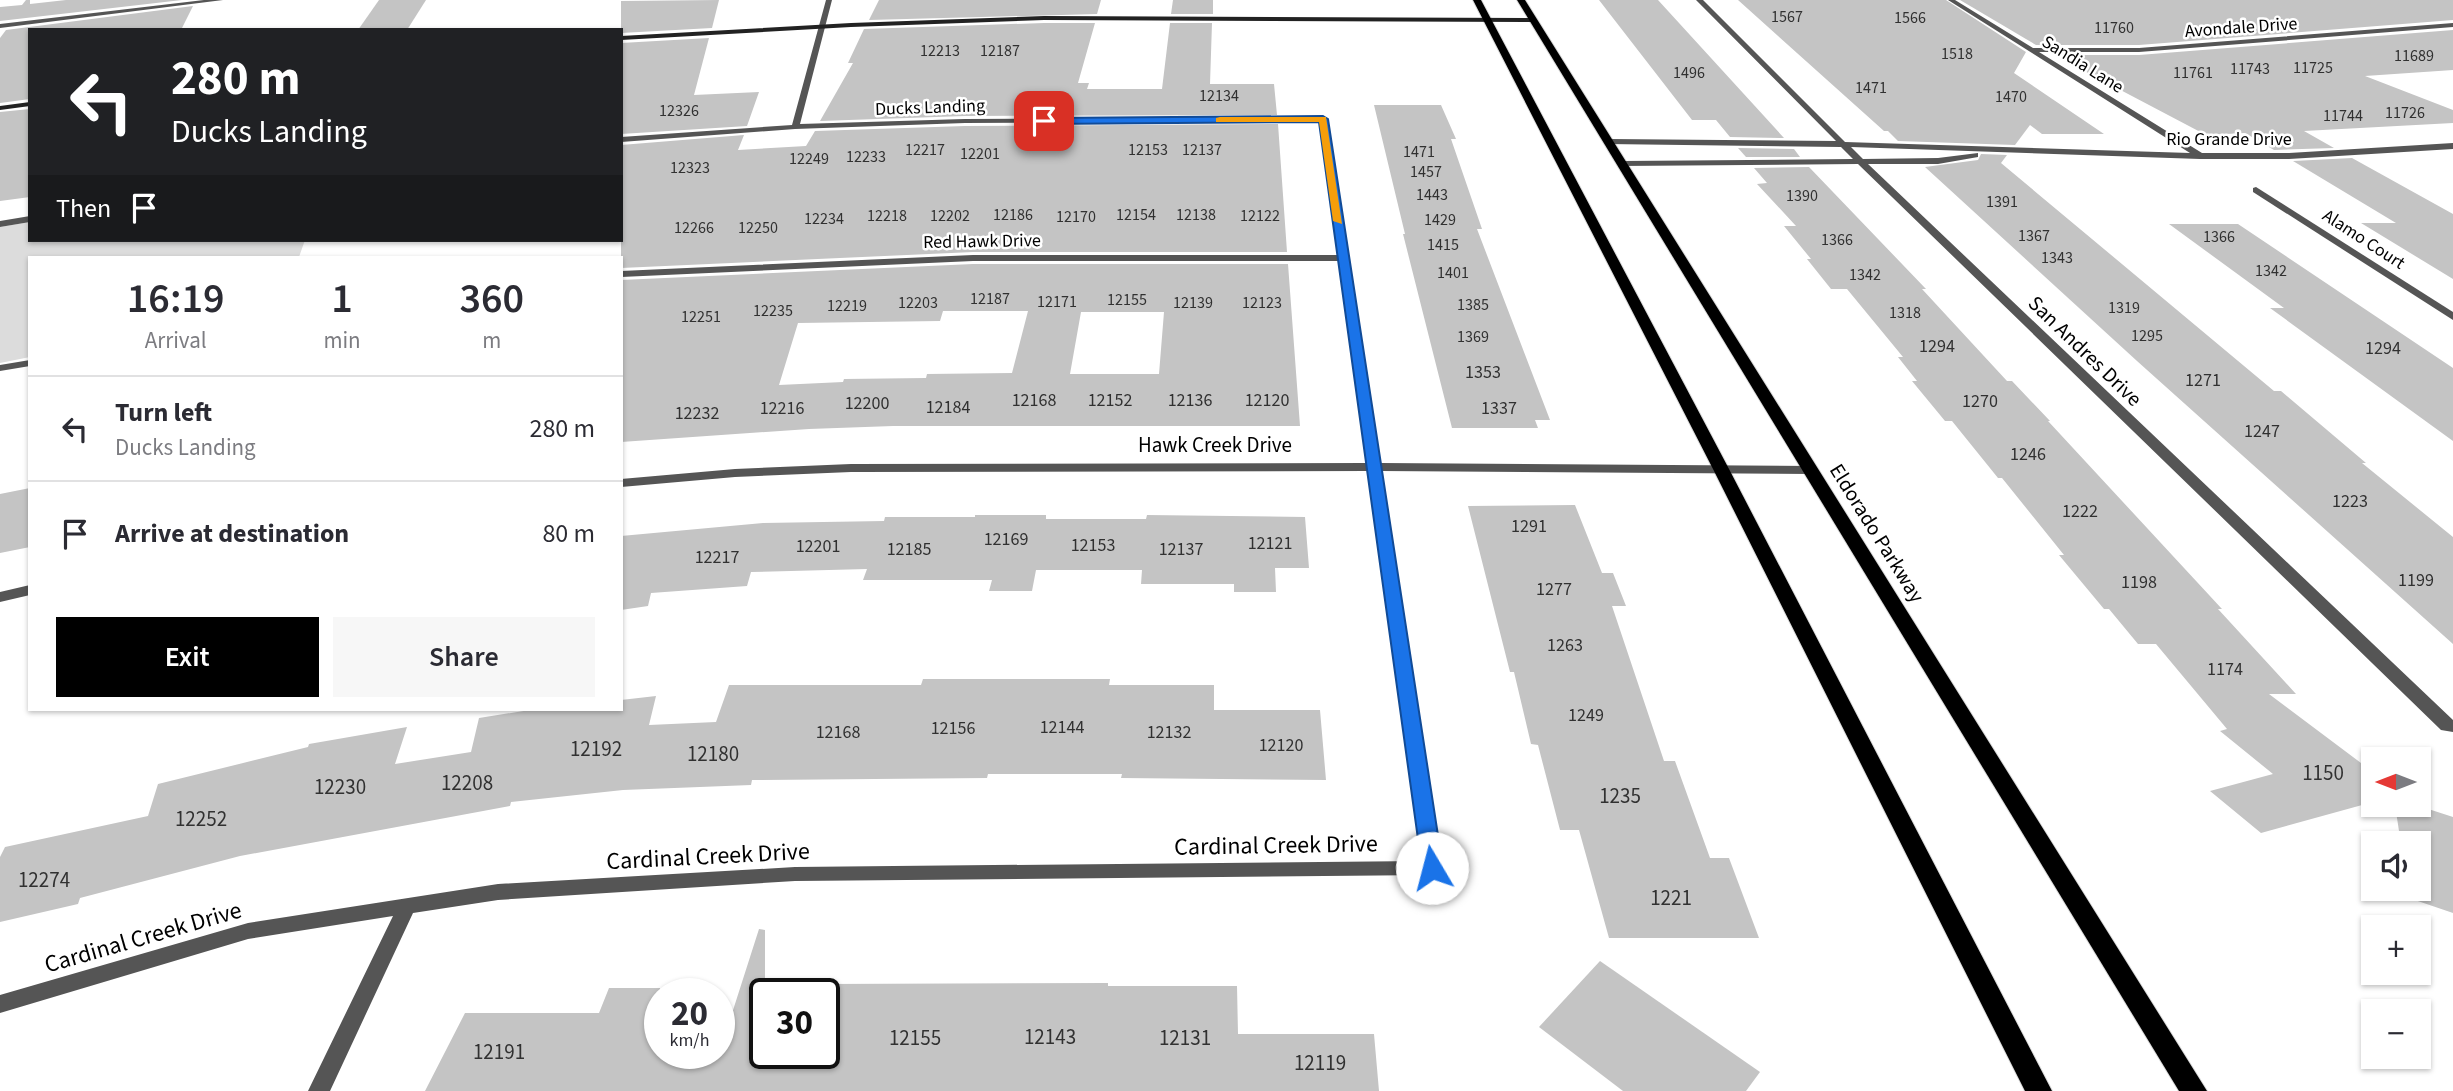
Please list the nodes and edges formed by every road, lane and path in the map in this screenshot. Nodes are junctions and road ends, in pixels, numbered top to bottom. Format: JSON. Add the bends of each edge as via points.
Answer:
{"nodes":[{"id":1,"x":220,"y":0,"type":"edge"},
{"id":2,"x":829,"y":0,"type":"edge"},
{"id":3,"x":1477,"y":0,"type":"edge"},
{"id":4,"x":1521,"y":0,"type":"edge"},
{"id":5,"x":1699,"y":0,"type":"edge"},
{"id":6,"x":1951,"y":0,"type":"edge"},
{"id":7,"x":1488,"y":20,"type":"junction"},
{"id":8,"x":1534,"y":20,"type":"junction"},
{"id":9,"x":2453,"y":25,"type":"edge"},
{"id":10,"x":0,"y":26,"type":"edge"},
{"id":11,"x":822,"y":26,"type":"junction"},
{"id":12,"x":623,"y":38,"type":"edge"},
{"id":13,"x":2031,"y":50,"type":"junction"},
{"id":14,"x":28,"y":104,"type":"edge"},
{"id":15,"x":0,"y":108,"type":"edge"},
{"id":16,"x":795,"y":127,"type":"junction"},
{"id":17,"x":623,"y":140,"type":"edge"},
{"id":18,"x":1610,"y":142,"type":"junction"},
{"id":19,"x":1843,"y":144,"type":"junction"},
{"id":20,"x":2453,"y":146,"type":"edge"},
{"id":21,"x":2004,"y":151,"type":"junction"},
{"id":22,"x":2200,"y":156,"type":"junction"},
{"id":23,"x":1861,"y":162,"type":"junction"},
{"id":24,"x":1624,"y":164,"type":"junction"},
{"id":25,"x":2256,"y":190,"type":"dead end"},
{"id":26,"x":28,"y":219,"type":"edge"},
{"id":27,"x":0,"y":224,"type":"edge"},
{"id":28,"x":1343,"y":258,"type":"junction"},
{"id":29,"x":623,"y":274,"type":"edge"},
{"id":30,"x":2453,"y":317,"type":"edge"},
{"id":31,"x":28,"y":363,"type":"edge"},
{"id":32,"x":0,"y":368,"type":"edge"},
{"id":33,"x":1374,"y":465,"type":"junction"},
{"id":34,"x":1721,"y":469,"type":"junction"},
{"id":35,"x":1810,"y":470,"type":"junction"},
{"id":36,"x":623,"y":483,"type":"edge"},
{"id":37,"x":28,"y":590,"type":"edge"},
{"id":38,"x":0,"y":597,"type":"edge"},
{"id":39,"x":2450,"y":726,"type":"edge"},
{"id":40,"x":407,"y":906,"type":"junction"},
{"id":41,"x":0,"y":1004,"type":"edge"},
{"id":42,"x":319,"y":1091,"type":"edge"},
{"id":43,"x":2039,"y":1091,"type":"edge"},
{"id":44,"x":2194,"y":1091,"type":"edge"}],
"edges":[{"from":1,"to":10,"type":"street"},
{"from":2,"to":11,"type":"street"},
{"from":3,"to":7,"type":"main road"},
{"from":4,"to":8,"type":"main road","name":"Eldorado Parkway"},
{"from":5,"to":19,"type":"street","name":"San Andres Drive"},
{"from":6,"to":13,"type":"street","name":"Sandia Lane"},
{"from":7,"to":8,"type":"street"},
{"from":7,"to":11,"type":"street","via":[[1044,19]]},
{"from":7,"to":34,"type":"main road"},
{"from":8,"to":18,"type":"main road","name":"Eldorado Parkway"},
{"from":9,"to":13,"type":"street","name":"Avondale Drive","via":[[2139,50]]},
{"from":11,"to":12,"type":"street"},
{"from":11,"to":16,"type":"street"},
{"from":13,"to":22,"type":"street","name":"Sandia Lane"},
{"from":14,"to":15,"type":"street"},
{"from":16,"to":17,"type":"street","name":"Ducks Landing"},
{"from":16,"to":28,"type":"street","name":"Ducks Landing","via":[[1323,119]]},
{"from":18,"to":19,"type":"street","name":"Rio Grande Drive"},
{"from":18,"to":24,"type":"main road","name":"Eldorado Parkway"},
{"from":19,"to":21,"type":"street","name":"Rio Grande Drive"},
{"from":19,"to":23,"type":"street","name":"San Andres Drive"},
{"from":20,"to":22,"type":"street","name":"Rio Grande Drive","via":[[2290,156]]},
{"from":21,"to":22,"type":"street","name":"Rio Grande Drive"},
{"from":21,"to":23,"type":"street","name":"Rio Grande Drive","via":[[1938,161]]},
{"from":23,"to":24,"type":"street","name":"Rio Grande Drive"},
{"from":23,"to":39,"type":"street","name":"San Andres Drive"},
{"from":24,"to":35,"type":"main road","name":"Eldorado Parkway"},
{"from":25,"to":30,"type":"street","name":"Alamo Court"},
{"from":26,"to":27,"type":"street"},
{"from":28,"to":29,"type":"street","name":"Red Hawk Drive","via":[[974,258]]},
{"from":28,"to":33,"type":"street"},
{"from":31,"to":32,"type":"street"},
{"from":33,"to":34,"type":"street","name":"Hawk Creek Drive"},
{"from":33,"to":36,"type":"street","name":"Hawk Creek Drive","via":[[710,473]]},
{"from":33,"to":40,"type":"street","name":"Cardinal Creek Drive","via":[[1432,868],[796,874],[498,892]]},
{"from":34,"to":35,"type":"street","name":"Hawk Creek Drive"},
{"from":34,"to":43,"type":"main road"},
{"from":35,"to":44,"type":"main road","name":"Eldorado Parkway"},
{"from":37,"to":38,"type":"street"},
{"from":40,"to":41,"type":"street","name":"Cardinal Creek Drive","via":[[248,931]]},
{"from":40,"to":42,"type":"street"}]}
